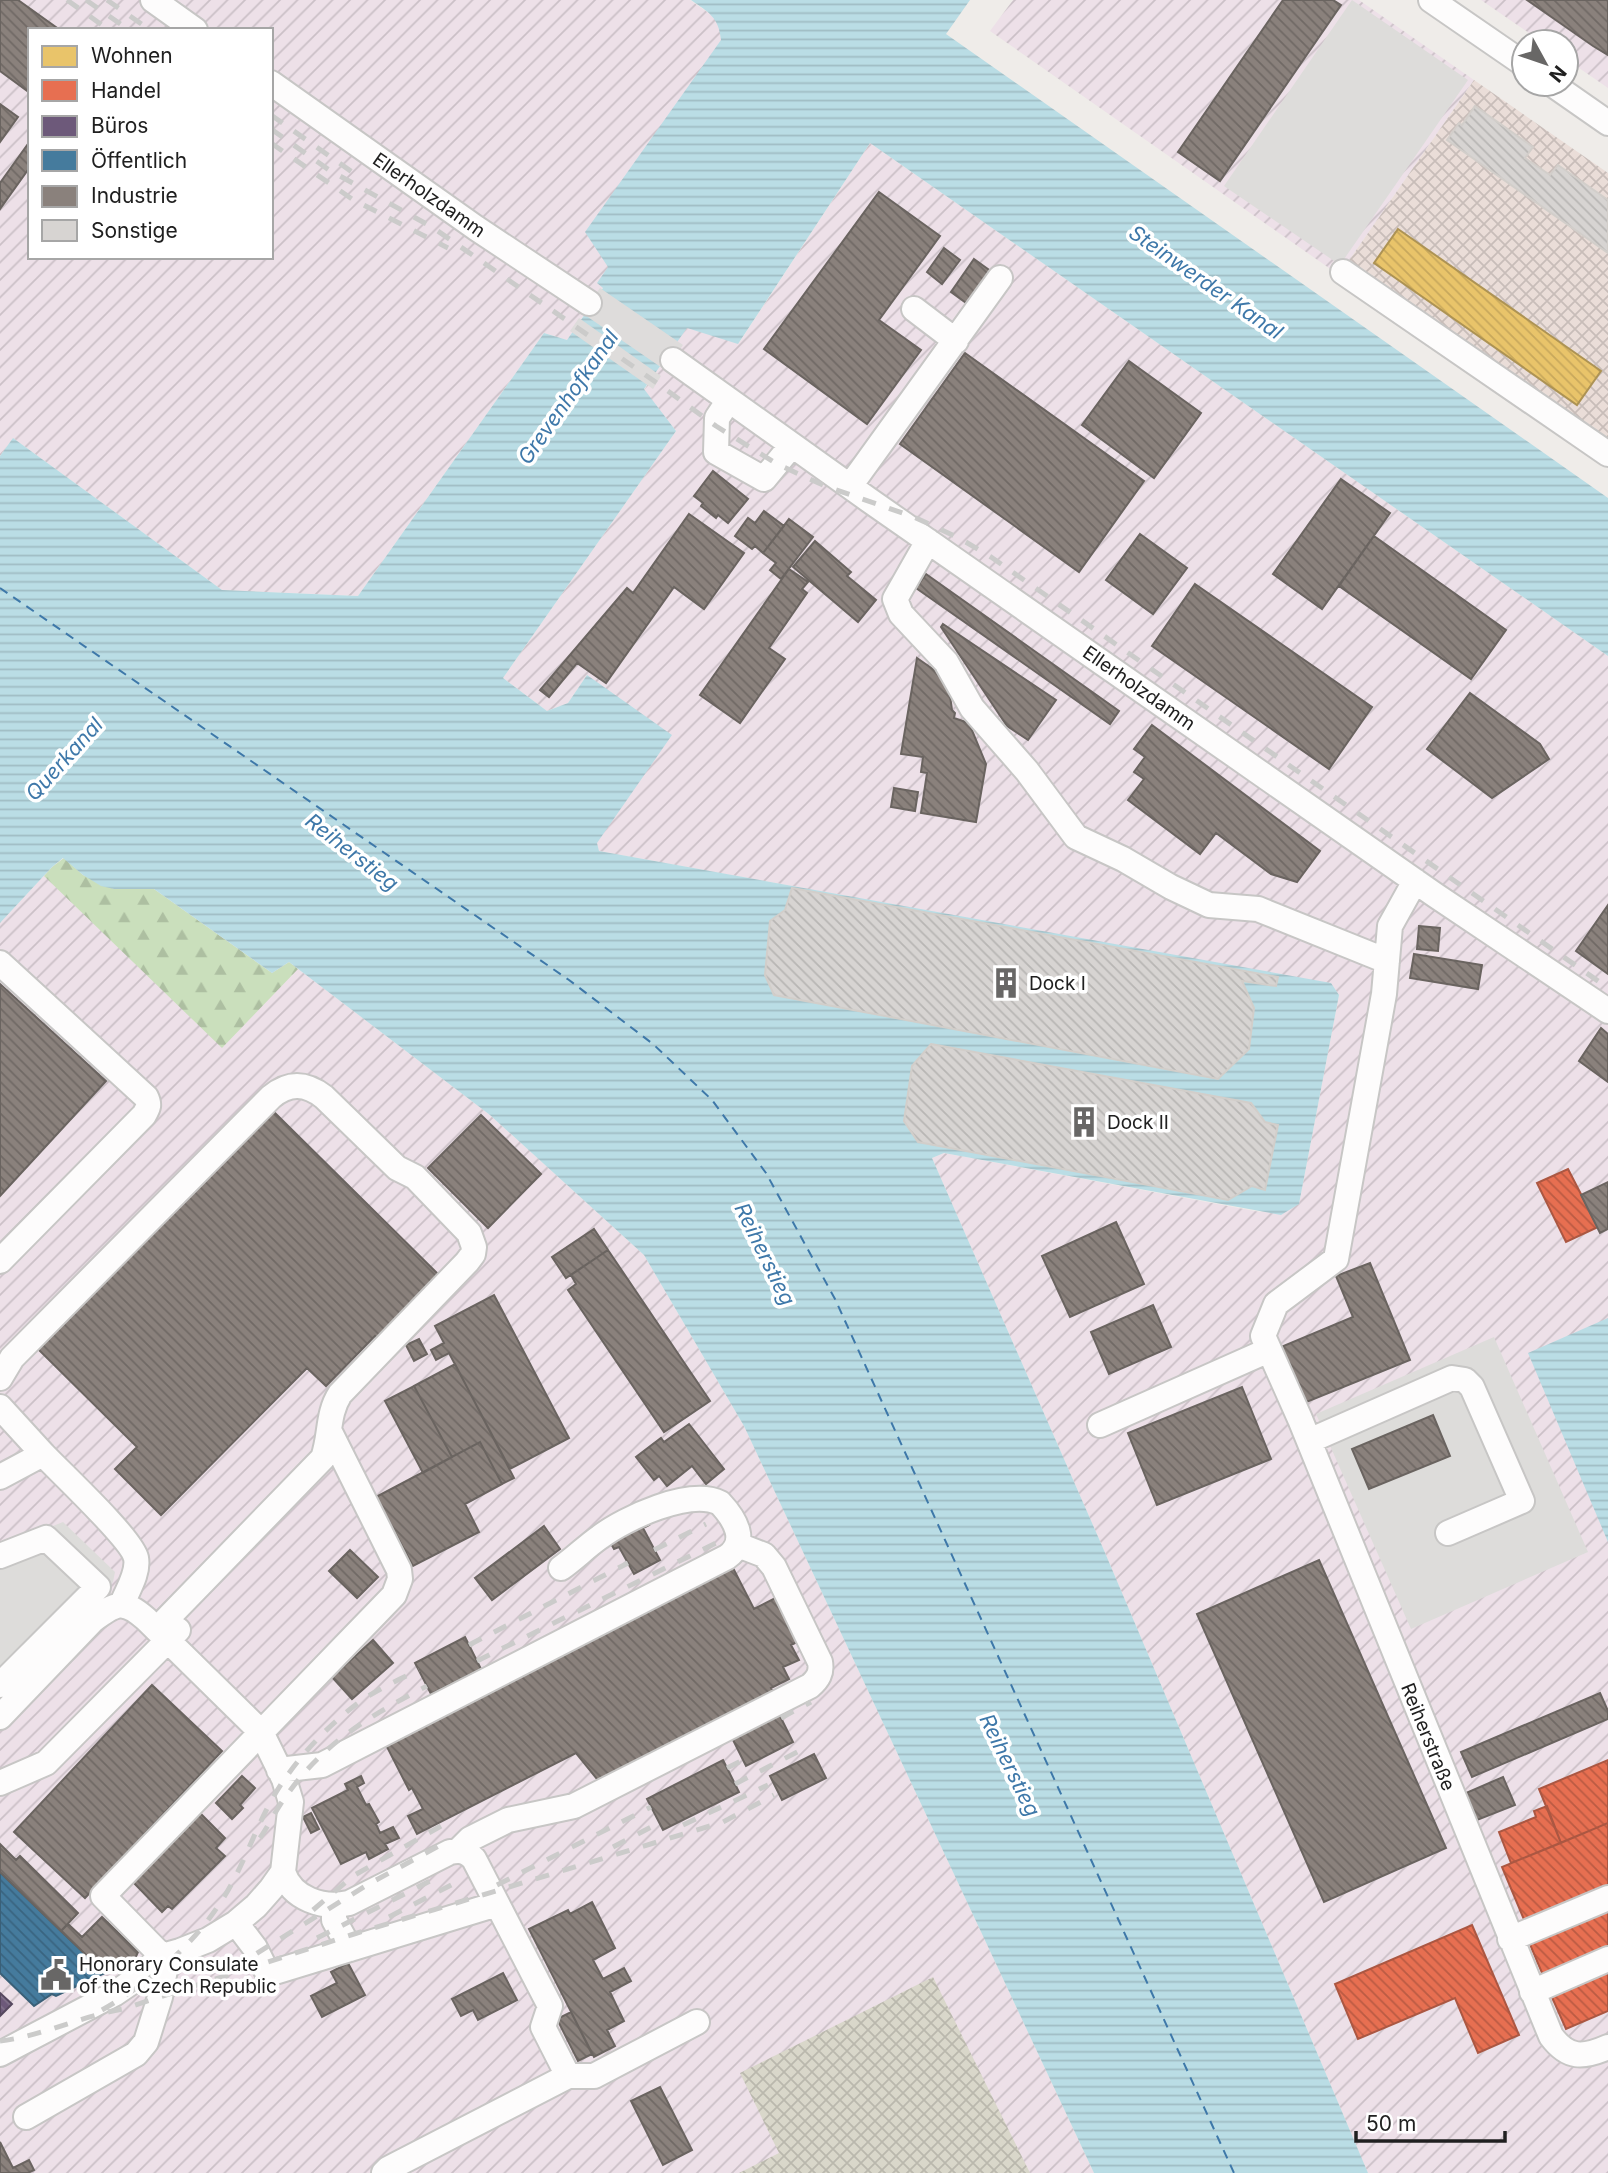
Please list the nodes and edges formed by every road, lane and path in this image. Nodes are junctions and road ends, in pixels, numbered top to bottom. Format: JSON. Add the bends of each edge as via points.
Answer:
{"nodes":[{"id":1,"x":153,"y":0,"type":"edge"},
{"id":2,"x":1431,"y":0,"type":"edge"},
{"id":3,"x":192,"y":28,"type":"edge"},
{"id":4,"x":1510,"y":54,"type":"edge"},
{"id":5,"x":273,"y":84,"type":"edge"},
{"id":6,"x":1572,"y":98,"type":"edge"},
{"id":7,"x":1608,"y":123,"type":"edge"},
{"id":8,"x":1343,"y":272,"type":"dead end"},
{"id":9,"x":1000,"y":278,"type":"dead end"},
{"id":10,"x":589,"y":303,"type":"dead end"},
{"id":11,"x":914,"y":309,"type":"dead end"},
{"id":12,"x":956,"y":341,"type":"junction"},
{"id":13,"x":673,"y":360,"type":"dead end"},
{"id":14,"x":729,"y":400,"type":"junction"},
{"id":15,"x":792,"y":445,"type":"junction"},
{"id":16,"x":1608,"y":454,"type":"edge"},
{"id":17,"x":850,"y":486,"type":"junction"},
{"id":18,"x":928,"y":541,"type":"junction"},
{"id":19,"x":1415,"y":881,"type":"junction"},
{"id":20,"x":1387,"y":961,"type":"junction"},
{"id":21,"x":0,"y":963,"type":"edge"},
{"id":22,"x":1608,"y":1011,"type":"edge"},
{"id":23,"x":3,"y":1253,"type":"edge"},
{"id":24,"x":1269,"y":1350,"type":"junction"},
{"id":25,"x":0,"y":1375,"type":"edge"},
{"id":26,"x":0,"y":1407,"type":"edge"},
{"id":27,"x":1100,"y":1425,"type":"dead end"},
{"id":28,"x":1304,"y":1430,"type":"junction"},
{"id":29,"x":326,"y":1446,"type":"junction"},
{"id":30,"x":43,"y":1454,"type":"junction"},
{"id":31,"x":348,"y":1468,"type":"junction"},
{"id":32,"x":0,"y":1477,"type":"edge"},
{"id":33,"x":299,"y":1504,"type":"junction"},
{"id":34,"x":1448,"y":1533,"type":"dead end"},
{"id":35,"x":738,"y":1545,"type":"junction"},
{"id":36,"x":0,"y":1556,"type":"edge"},
{"id":37,"x":561,"y":1568,"type":"dead end"},
{"id":38,"x":122,"y":1604,"type":"junction"},
{"id":39,"x":162,"y":1634,"type":"junction"},
{"id":40,"x":0,"y":1685,"type":"edge"},
{"id":41,"x":0,"y":1717,"type":"edge"},
{"id":42,"x":261,"y":1732,"type":"junction"},
{"id":43,"x":322,"y":1765,"type":"junction"},
{"id":44,"x":279,"y":1770,"type":"junction"},
{"id":45,"x":0,"y":1783,"type":"edge"},
{"id":46,"x":291,"y":1802,"type":"junction"},
{"id":47,"x":459,"y":1850,"type":"junction"},
{"id":48,"x":283,"y":1872,"type":"junction"},
{"id":49,"x":1608,"y":1898,"type":"edge"},
{"id":50,"x":497,"y":1904,"type":"junction"},
{"id":51,"x":334,"y":1905,"type":"junction"},
{"id":52,"x":236,"y":1923,"type":"junction"},
{"id":53,"x":1510,"y":1939,"type":"junction"},
{"id":54,"x":349,"y":1949,"type":"junction"},
{"id":55,"x":162,"y":1956,"type":"junction"},
{"id":56,"x":1608,"y":1959,"type":"edge"},
{"id":57,"x":1532,"y":1992,"type":"junction"},
{"id":58,"x":697,"y":2022,"type":"dead end"},
{"id":59,"x":1608,"y":2047,"type":"edge"},
{"id":60,"x":0,"y":2054,"type":"edge"},
{"id":61,"x":568,"y":2076,"type":"junction"},
{"id":62,"x":26,"y":2116,"type":"dead end"},
{"id":63,"x":384,"y":2173,"type":"edge"}],
"edges":[{"from":1,"to":3,"type":"street"},
{"from":2,"to":4,"type":"street"},
{"from":5,"to":10,"type":"street","name":"Ellerholzdamm"},
{"from":6,"to":7,"type":"street"},
{"from":8,"to":16,"type":"street"},
{"from":9,"to":12,"type":"street"},
{"from":11,"to":12,"type":"street"},
{"from":12,"to":17,"type":"street"},
{"from":13,"to":14,"type":"street","name":"Ellerholzdamm"},
{"from":14,"to":15,"type":"street","name":"Ellerholzdamm"},
{"from":14,"to":15,"type":"street","via":[[717,418],[716,452],[764,479]]},
{"from":15,"to":17,"type":"street","name":"Ellerholzdamm"},
{"from":17,"to":18,"type":"street","name":"Ellerholzdamm"},
{"from":18,"to":19,"type":"street","name":"Ellerholzdamm"},
{"from":18,"to":20,"type":"street","via":[[895,599],[901,614],[946,662],[972,708],[1076,837],[1209,905],[1258,909]]},
{"from":19,"to":20,"type":"street","via":[[1390,926]]},
{"from":19,"to":22,"type":"street","name":"Ellerholzdamm"},
{"from":20,"to":24,"type":"street","via":[[1336,1259],[1276,1304],[1263,1336]]},
{"from":21,"to":23,"type":"street","via":[[149,1103],[144,1115]]},
{"from":24,"to":27,"type":"street"},
{"from":24,"to":28,"type":"street","name":"Reiherstraße"},
{"from":25,"to":29,"type":"street","via":[[271,1097],[288,1087],[306,1086],[324,1097],[397,1168],[415,1177],[469,1233],[474,1247],[467,1262],[340,1394],[331,1413]]},
{"from":26,"to":30,"type":"street"},
{"from":28,"to":34,"type":"street","via":[[1452,1378],[1465,1380],[1522,1501]]},
{"from":28,"to":53,"type":"street","name":"Reiherstraße"},
{"from":29,"to":31,"type":"street"},
{"from":29,"to":33,"type":"street"},
{"from":29,"to":39,"type":"street"},
{"from":30,"to":32,"type":"street"},
{"from":30,"to":38,"type":"street","via":[[133,1550],[136,1569]]},
{"from":31,"to":33,"type":"street","via":[[335,1467]]},
{"from":31,"to":42,"type":"street","via":[[399,1570],[398,1587]]},
{"from":33,"to":39,"type":"street"},
{"from":35,"to":37,"type":"street","via":[[738,1532],[720,1503],[688,1500],[624,1522]]},
{"from":35,"to":43,"type":"street","via":[[727,1557]]},
{"from":35,"to":47,"type":"street","via":[[764,1555],[774,1567],[820,1662],[817,1680],[574,1806],[509,1820],[470,1839]]},
{"from":36,"to":40,"type":"street","via":[[46,1538],[98,1587]]},
{"from":38,"to":39,"type":"street","via":[[134,1608]]},
{"from":38,"to":41,"type":"street","via":[[93,1620]]},
{"from":39,"to":42,"type":"street"},
{"from":39,"to":45,"type":"street","via":[[46,1763]]},
{"from":42,"to":44,"type":"street"},
{"from":42,"to":55,"type":"street","via":[[103,1896]]},
{"from":43,"to":44,"type":"street"},
{"from":43,"to":46,"type":"street"},
{"from":44,"to":46,"type":"street"},
{"from":46,"to":48,"type":"street"},
{"from":47,"to":50,"type":"street","via":[[474,1860]]},
{"from":47,"to":51,"type":"street","via":[[349,1903]]},
{"from":48,"to":51,"type":"street","via":[[294,1891],[319,1904]]},
{"from":48,"to":52,"type":"street"},
{"from":49,"to":53,"type":"street"},
{"from":50,"to":54,"type":"street"},
{"from":50,"to":61,"type":"street","via":[[550,2006],[543,2027]]},
{"from":51,"to":54,"type":"street","via":[[334,1920]]},
{"from":52,"to":54,"type":"street","via":[[268,1974]]},
{"from":52,"to":55,"type":"street","via":[[208,1940]]},
{"from":53,"to":57,"type":"street","name":"Reiherstraße"},
{"from":55,"to":60,"type":"street","via":[[114,1994]]},
{"from":55,"to":62,"type":"street","via":[[166,1964],[160,1997],[146,2042],[136,2054]]},
{"from":56,"to":57,"type":"street"},
{"from":57,"to":59,"type":"street","name":"Reiherstraße","via":[[1558,2046],[1575,2055]]},
{"from":58,"to":61,"type":"street","via":[[594,2076]]},
{"from":61,"to":63,"type":"street"}]}
